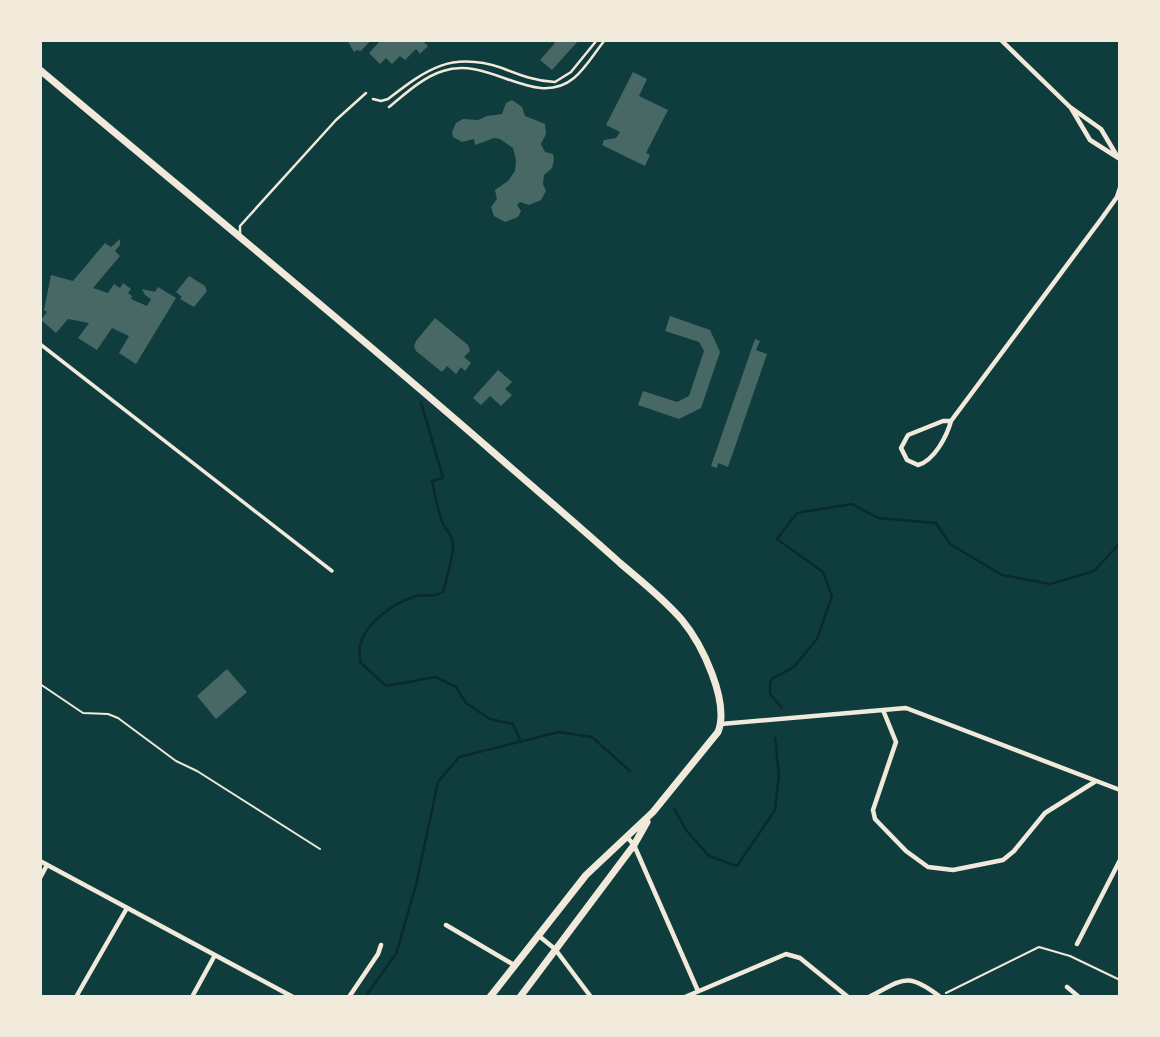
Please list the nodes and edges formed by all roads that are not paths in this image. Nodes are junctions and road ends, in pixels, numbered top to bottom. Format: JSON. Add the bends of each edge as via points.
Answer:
{"nodes":[{"id":1,"x":597,"y":40,"type":"edge"},
{"id":2,"x":605,"y":40,"type":"edge"},
{"id":3,"x":1001,"y":40,"type":"edge"},
{"id":4,"x":40,"y":69,"type":"edge"},
{"id":5,"x":366,"y":93,"type":"dead end"},
{"id":6,"x":373,"y":99,"type":"dead end"},
{"id":7,"x":388,"y":107,"type":"dead end"},
{"id":8,"x":1070,"y":107,"type":"junction"},
{"id":9,"x":1118,"y":157,"type":"edge"},
{"id":10,"x":1120,"y":188,"type":"edge"},
{"id":11,"x":241,"y":237,"type":"junction"},
{"id":12,"x":40,"y":344,"type":"edge"},
{"id":13,"x":951,"y":421,"type":"junction"},
{"id":14,"x":332,"y":570,"type":"dead end"},
{"id":15,"x":883,"y":710,"type":"junction"},
{"id":16,"x":721,"y":723,"type":"junction"},
{"id":17,"x":1097,"y":780,"type":"junction"},
{"id":18,"x":1120,"y":790,"type":"edge"},
{"id":19,"x":653,"y":812,"type":"junction"},
{"id":20,"x":627,"y":837,"type":"junction"},
{"id":21,"x":634,"y":845,"type":"junction"},
{"id":22,"x":1120,"y":860,"type":"edge"},
{"id":23,"x":40,"y":861,"type":"edge"},
{"id":24,"x":47,"y":865,"type":"junction"},
{"id":25,"x":40,"y":878,"type":"edge"},
{"id":26,"x":127,"y":908,"type":"junction"},
{"id":27,"x":446,"y":925,"type":"dead end"},
{"id":28,"x":538,"y":935,"type":"junction"},
{"id":29,"x":1077,"y":944,"type":"dead end"},
{"id":30,"x":381,"y":945,"type":"dead end"},
{"id":31,"x":555,"y":949,"type":"junction"},
{"id":32,"x":215,"y":955,"type":"junction"},
{"id":33,"x":514,"y":965,"type":"junction"},
{"id":34,"x":1067,"y":987,"type":"dead end"},
{"id":35,"x":698,"y":991,"type":"junction"},
{"id":36,"x":939,"y":996,"type":"edge"},
{"id":37,"x":76,"y":997,"type":"edge"},
{"id":38,"x":192,"y":997,"type":"edge"},
{"id":39,"x":293,"y":997,"type":"edge"},
{"id":40,"x":349,"y":997,"type":"edge"},
{"id":41,"x":490,"y":997,"type":"edge"},
{"id":42,"x":520,"y":997,"type":"edge"},
{"id":43,"x":591,"y":997,"type":"edge"},
{"id":44,"x":685,"y":997,"type":"edge"},
{"id":45,"x":848,"y":997,"type":"edge"},
{"id":46,"x":869,"y":997,"type":"edge"},
{"id":47,"x":1079,"y":997,"type":"edge"}],
"edges":[{"from":1,"to":6,"type":"lane","via":[[571,72],[555,82],[464,61],[439,65],[388,99]]},
{"from":2,"to":7,"type":"lane","via":[[576,76],[556,89],[464,68],[442,71]]},
{"from":3,"to":8,"type":"street"},
{"from":4,"to":11,"type":"main road"},
{"from":5,"to":11,"type":"lane","via":[[240,226]]},
{"from":8,"to":9,"type":"street","via":[[1101,129]]},
{"from":8,"to":9,"type":"street","via":[[1090,140]]},
{"from":10,"to":13,"type":"street"},
{"from":11,"to":16,"type":"main road","via":[[671,608],[704,657],[720,701]]},
{"from":12,"to":14,"type":"street"},
{"from":13,"to":13,"type":"street","via":[[908,435],[901,447],[907,460],[918,465],[928,461]]},
{"from":15,"to":16,"type":"street"},
{"from":15,"to":17,"type":"street","via":[[906,708]]},
{"from":15,"to":17,"type":"street","via":[[896,742],[873,810],[875,819],[928,867],[953,870],[1003,860],[1045,813]]},
{"from":16,"to":19,"type":"main road","via":[[713,740]]},
{"from":17,"to":18,"type":"street"},
{"from":19,"to":20,"type":"main road"},
{"from":19,"to":21,"type":"main road"},
{"from":20,"to":21,"type":"street"},
{"from":20,"to":28,"type":"main road","via":[[586,875]]},
{"from":21,"to":31,"type":"main road"},
{"from":21,"to":35,"type":"street"},
{"from":22,"to":29,"type":"street"},
{"from":23,"to":24,"type":"street"},
{"from":24,"to":25,"type":"street"},
{"from":24,"to":26,"type":"street"},
{"from":26,"to":32,"type":"street"},
{"from":26,"to":37,"type":"street"},
{"from":27,"to":33,"type":"street"},
{"from":28,"to":31,"type":"street"},
{"from":28,"to":33,"type":"main road"},
{"from":30,"to":40,"type":"street"},
{"from":31,"to":42,"type":"main road"},
{"from":31,"to":43,"type":"street"},
{"from":32,"to":38,"type":"street"},
{"from":32,"to":39,"type":"street"},
{"from":33,"to":41,"type":"main road"},
{"from":34,"to":47,"type":"street"},
{"from":35,"to":44,"type":"street"},
{"from":35,"to":45,"type":"street","via":[[786,954],[800,958]]},
{"from":36,"to":46,"type":"street","via":[[921,983],[903,980]]}]}
